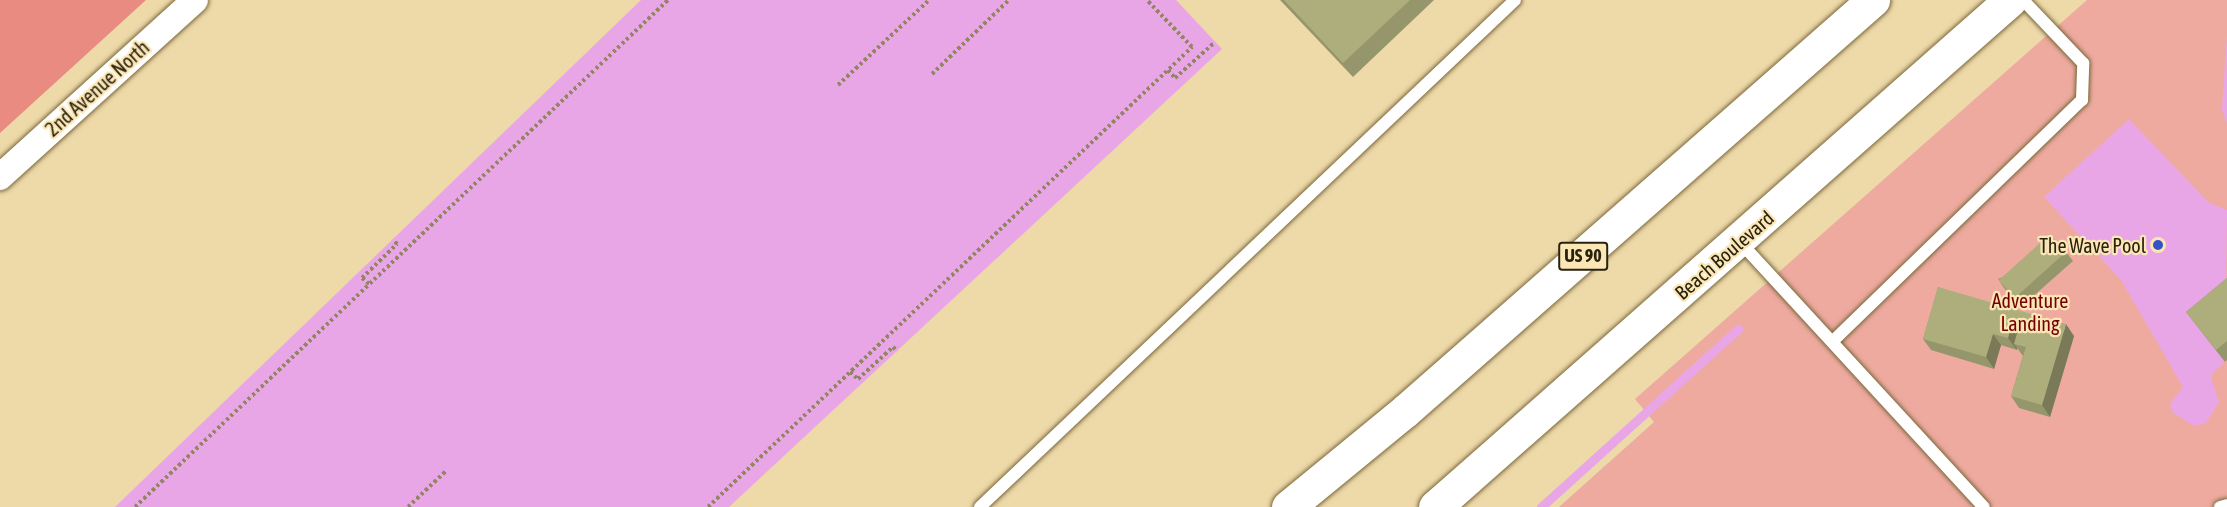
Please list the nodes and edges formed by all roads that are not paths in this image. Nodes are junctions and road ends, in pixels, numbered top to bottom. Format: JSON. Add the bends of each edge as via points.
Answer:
{"nodes":[{"id":1,"x":195,"y":0,"type":"edge"},
{"id":2,"x":1515,"y":0,"type":"edge"},
{"id":3,"x":1873,"y":0,"type":"edge"},
{"id":4,"x":2010,"y":0,"type":"edge"},
{"id":5,"x":2024,"y":0,"type":"edge"},
{"id":6,"x":0,"y":177,"type":"edge"},
{"id":7,"x":1740,"y":242,"type":"junction"},
{"id":8,"x":1833,"y":341,"type":"junction"},
{"id":9,"x":1325,"y":477,"type":"junction"},
{"id":10,"x":2227,"y":506,"type":"edge"},
{"id":11,"x":980,"y":507,"type":"edge"},
{"id":12,"x":1288,"y":507,"type":"edge"},
{"id":13,"x":1308,"y":507,"type":"edge"},
{"id":14,"x":1434,"y":507,"type":"edge"},
{"id":15,"x":1984,"y":507,"type":"edge"},
{"id":16,"x":2220,"y":507,"type":"edge"}],
"edges":[{"from":1,"to":6,"type":"street","name":"2nd Avenue North"},
{"from":2,"to":11,"type":"lane"},
{"from":3,"to":9,"type":"highway","number":"US 90"},
{"from":4,"to":7,"type":"highway","name":"Beach Boulevard"},
{"from":5,"to":8,"type":"lane","via":[[2083,63],[2082,100]]},
{"from":7,"to":8,"type":"lane"},
{"from":7,"to":14,"type":"highway","name":"Beach Boulevard"},
{"from":8,"to":15,"type":"lane"},
{"from":9,"to":12,"type":"highway","number":"US 90"},
{"from":9,"to":13,"type":"highway"},
{"from":10,"to":16,"type":"lane"}]}
